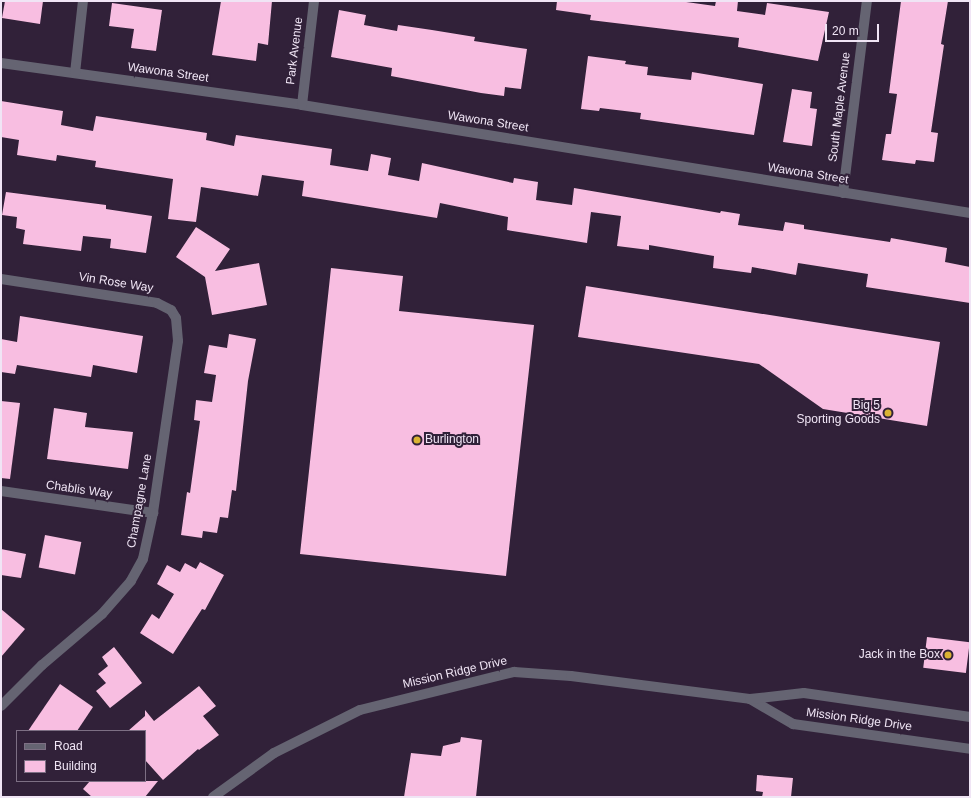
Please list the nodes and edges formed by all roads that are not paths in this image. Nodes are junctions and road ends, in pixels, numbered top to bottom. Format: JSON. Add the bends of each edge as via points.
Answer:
{"nodes":[{"id":1,"x":83,"y":1,"type":"edge"},
{"id":2,"x":314,"y":1,"type":"edge"},
{"id":3,"x":867,"y":1,"type":"edge"},
{"id":4,"x":1,"y":63,"type":"edge"},
{"id":5,"x":75,"y":73,"type":"junction"},
{"id":6,"x":302,"y":104,"type":"junction"},
{"id":7,"x":843,"y":193,"type":"junction"},
{"id":8,"x":970,"y":213,"type":"edge"},
{"id":9,"x":1,"y":279,"type":"edge"},
{"id":10,"x":171,"y":386,"type":"joint"},
{"id":11,"x":1,"y":492,"type":"edge"},
{"id":12,"x":152,"y":514,"type":"junction"},
{"id":13,"x":750,"y":699,"type":"junction"},
{"id":14,"x":1,"y":706,"type":"edge"},
{"id":15,"x":970,"y":717,"type":"edge"},
{"id":16,"x":970,"y":749,"type":"edge"},
{"id":17,"x":214,"y":797,"type":"edge"}],
"edges":[{"from":1,"to":5,"type":"street"},
{"from":2,"to":6,"type":"street","name":"Park Avenue"},
{"from":3,"to":7,"type":"street","name":"South Maple Avenue"},
{"from":4,"to":5,"type":"street","name":"Wawona Street"},
{"from":5,"to":6,"type":"street","name":"Wawona Street"},
{"from":6,"to":7,"type":"street","name":"Wawona Street"},
{"from":7,"to":8,"type":"street","name":"Wawona Street"},
{"from":9,"to":10,"type":"street","name":"Vin Rose Way","via":[[157,303],[171,310],[176,318],[178,341]]},
{"from":10,"to":12,"type":"street","name":"Champagne Lane"},
{"from":11,"to":12,"type":"street","name":"Chablis Way"},
{"from":12,"to":14,"type":"street","name":"Champagne Lane","via":[[143,559],[131,581],[102,614],[42,665]]},
{"from":13,"to":15,"type":"street","name":"Mission Ridge Drive","via":[[804,693]]},
{"from":13,"to":16,"type":"street","name":"Mission Ridge Drive","via":[[792,724]]},
{"from":13,"to":17,"type":"street","name":"Mission Ridge Drive","via":[[571,676],[514,672],[360,710],[274,753]]}]}
